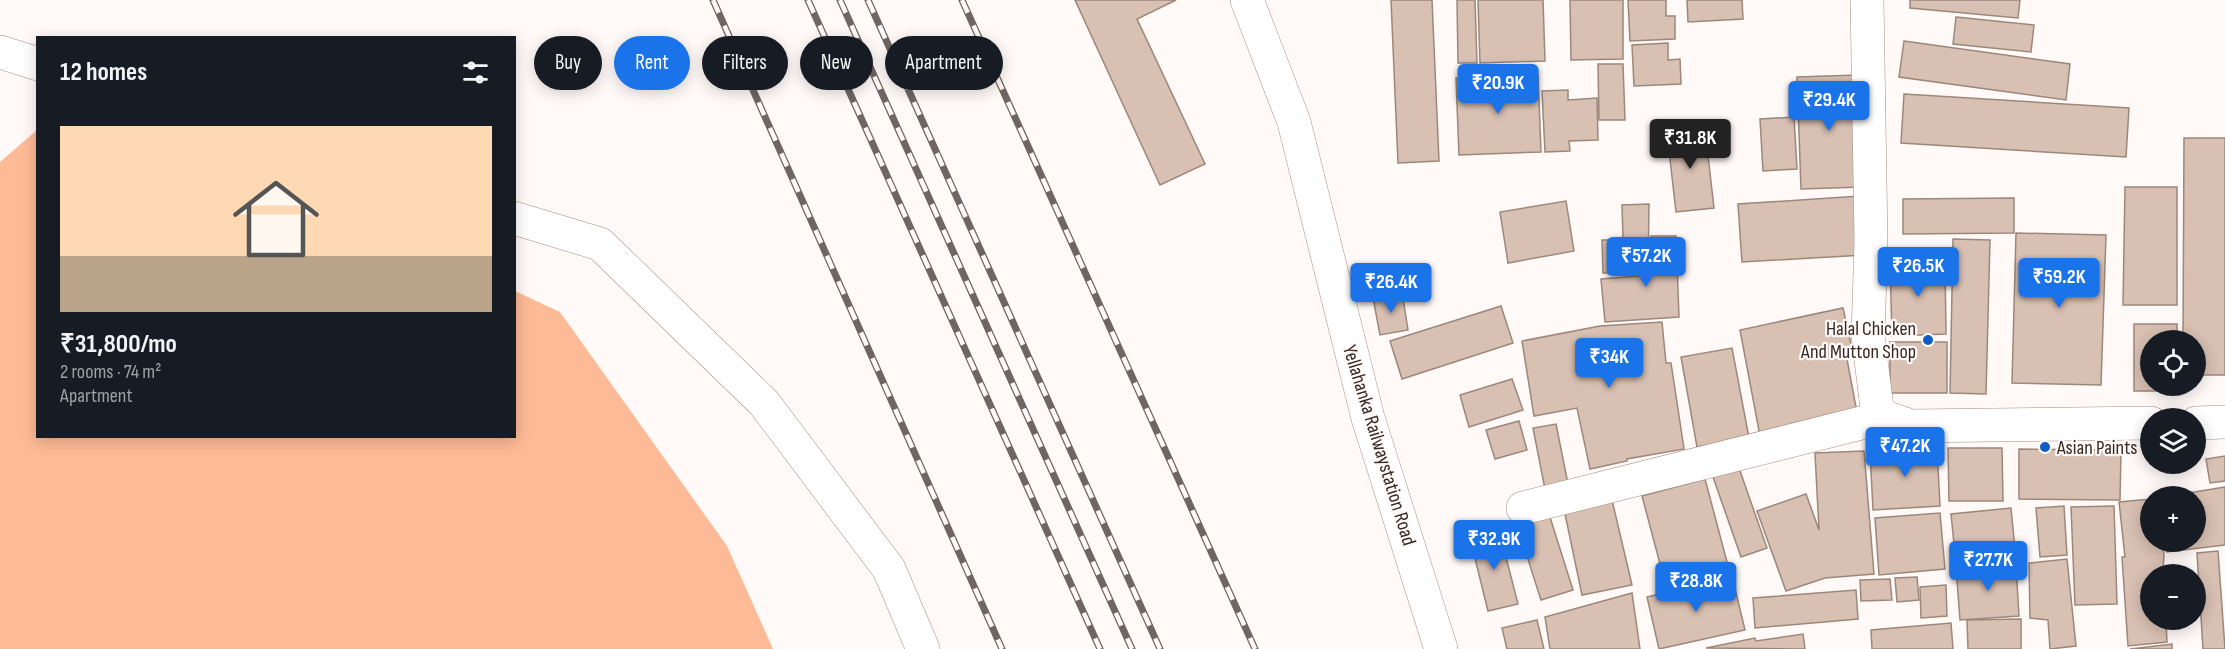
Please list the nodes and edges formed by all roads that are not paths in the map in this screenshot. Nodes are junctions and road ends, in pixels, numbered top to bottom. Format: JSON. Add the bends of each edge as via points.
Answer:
{"nodes":[{"id":1,"x":1247,"y":0,"type":"edge"},
{"id":2,"x":1867,"y":0,"type":"edge"},
{"id":3,"x":0,"y":52,"type":"edge"},
{"id":4,"x":36,"y":63,"type":"edge"},
{"id":5,"x":516,"y":220,"type":"edge"},
{"id":6,"x":1885,"y":417,"type":"junction"},
{"id":7,"x":2225,"y":422,"type":"edge"},
{"id":8,"x":2140,"y":423,"type":"edge"},
{"id":9,"x":2206,"y":423,"type":"edge"},
{"id":10,"x":1523,"y":508,"type":"dead end"},
{"id":11,"x":923,"y":649,"type":"edge"},
{"id":12,"x":1441,"y":649,"type":"edge"}],
"edges":[{"from":1,"to":12,"type":"street","name":"Yellahanka Railwaystation Road","via":[[1294,122],[1368,418]]},
{"from":2,"to":6,"type":"street","via":[[1871,241],[1868,336],[1877,408]]},
{"from":3,"to":4,"type":"street"},
{"from":5,"to":11,"type":"street","via":[[600,244],[764,403],[889,569]]},
{"from":6,"to":8,"type":"street","via":[[1911,426]]},
{"from":6,"to":10,"type":"street"},
{"from":7,"to":9,"type":"street"}]}
